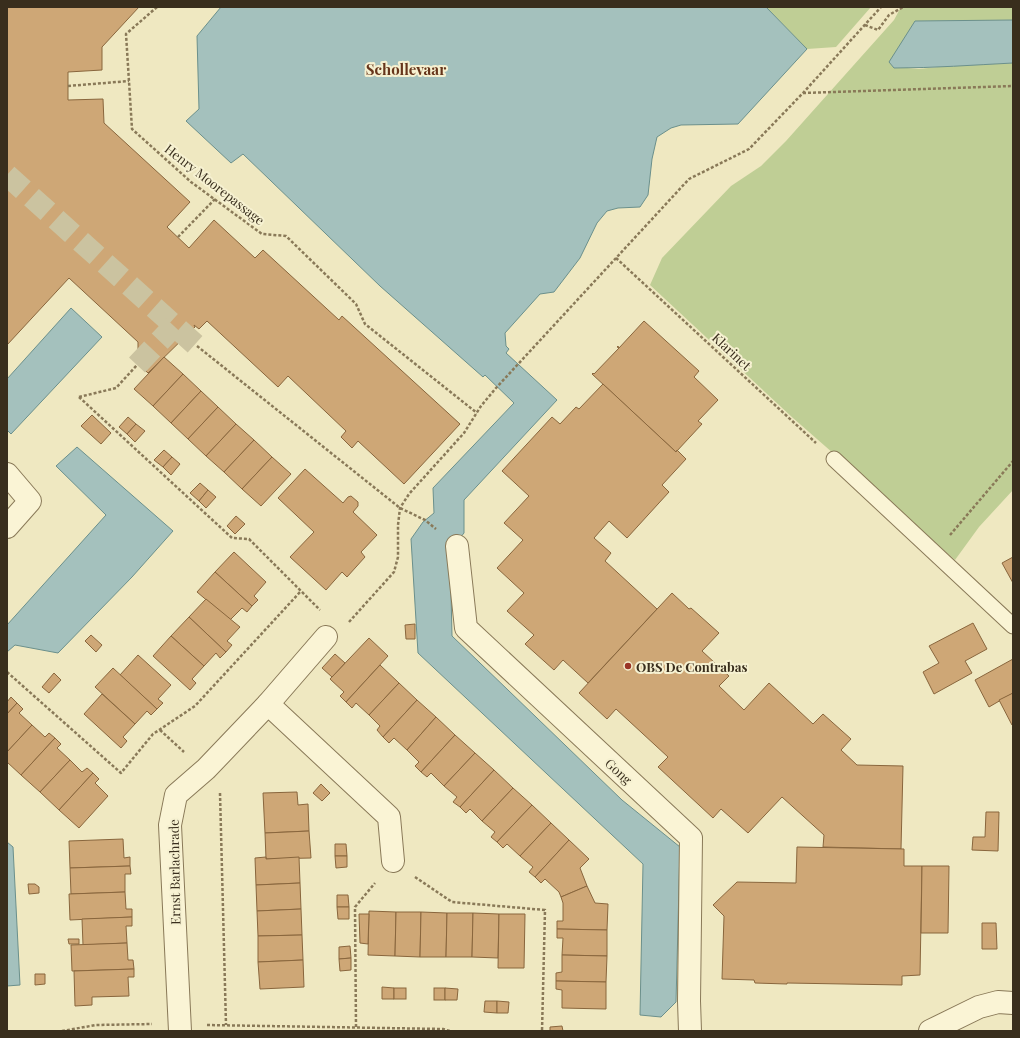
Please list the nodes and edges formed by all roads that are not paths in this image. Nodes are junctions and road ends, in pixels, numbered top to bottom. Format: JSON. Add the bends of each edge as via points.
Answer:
{"nodes":[{"id":1,"x":834,"y":459,"type":"road end"},
{"id":2,"x":7,"y":474,"type":"edge"},
{"id":3,"x":7,"y":527,"type":"edge"},
{"id":4,"x":457,"y":546,"type":"dead end"},
{"id":5,"x":1013,"y":626,"type":"edge"},
{"id":6,"x":326,"y":637,"type":"road end"},
{"id":7,"x":268,"y":704,"type":"junction"},
{"id":8,"x":393,"y":861,"type":"road end"},
{"id":9,"x":1013,"y":1003,"type":"edge"},
{"id":10,"x":180,"y":1028,"type":"edge"},
{"id":11,"x":941,"y":1029,"type":"edge"},
{"id":12,"x":690,"y":1031,"type":"edge"}],
"edges":[{"from":1,"to":5,"type":"lane"},
{"from":2,"to":3,"type":"street","via":[[30,501]]},
{"from":4,"to":12,"type":"street","name":"Gong","via":[[466,628],[691,838]]},
{"from":6,"to":7,"type":"street","name":"Ernst Barlachrade"},
{"from":7,"to":8,"type":"street","via":[[389,817]]},
{"from":7,"to":10,"type":"street","name":"Ernst Barlachrade","via":[[176,795],[170,825]]},
{"from":9,"to":11,"type":"street","via":[[998,1002],[979,1007]]}]}
